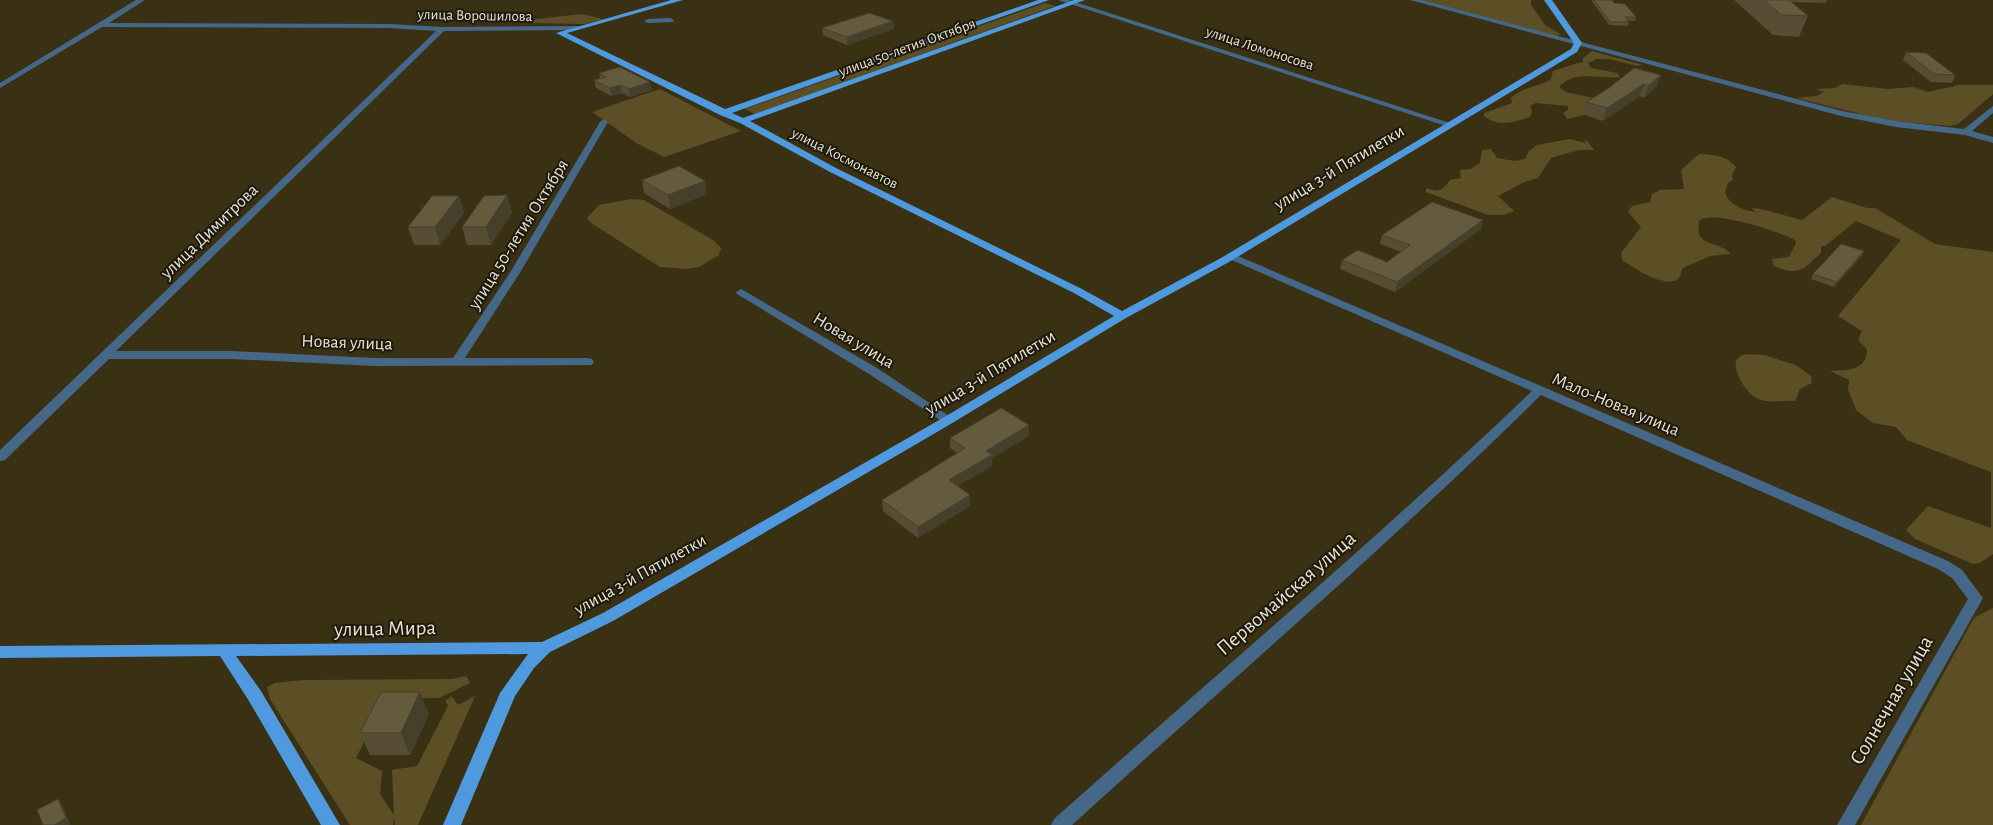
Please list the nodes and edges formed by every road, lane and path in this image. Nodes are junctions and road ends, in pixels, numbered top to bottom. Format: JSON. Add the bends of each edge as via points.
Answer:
{"nodes":[{"id":1,"x":141,"y":0,"type":"edge"},
{"id":2,"x":679,"y":0,"type":"edge"},
{"id":3,"x":1045,"y":0,"type":"edge"},
{"id":4,"x":1062,"y":0,"type":"edge"},
{"id":5,"x":1414,"y":0,"type":"edge"},
{"id":6,"x":1548,"y":0,"type":"edge"},
{"id":7,"x":1077,"y":1,"type":"edge"},
{"id":8,"x":648,"y":20,"type":"dead end"},
{"id":9,"x":670,"y":20,"type":"dead end"},
{"id":10,"x":101,"y":24,"type":"junction"},
{"id":11,"x":578,"y":28,"type":"joint"},
{"id":12,"x":442,"y":29,"type":"junction"},
{"id":13,"x":557,"y":32,"type":"junction"},
{"id":14,"x":1578,"y":43,"type":"junction"},
{"id":15,"x":0,"y":86,"type":"edge"},
{"id":16,"x":1993,"y":109,"type":"edge"},
{"id":17,"x":723,"y":112,"type":"junction"},
{"id":18,"x":743,"y":121,"type":"junction"},
{"id":19,"x":604,"y":122,"type":"dead end"},
{"id":20,"x":1449,"y":124,"type":"junction"},
{"id":21,"x":1966,"y":132,"type":"junction"},
{"id":22,"x":1993,"y":140,"type":"edge"},
{"id":23,"x":1231,"y":256,"type":"junction"},
{"id":24,"x":741,"y":292,"type":"dead end"},
{"id":25,"x":1122,"y":316,"type":"junction"},
{"id":26,"x":104,"y":355,"type":"junction"},
{"id":27,"x":457,"y":362,"type":"junction"},
{"id":28,"x":588,"y":362,"type":"dead end"},
{"id":29,"x":1539,"y":391,"type":"junction"},
{"id":30,"x":948,"y":420,"type":"junction"},
{"id":31,"x":0,"y":457,"type":"edge"},
{"id":32,"x":1976,"y":598,"type":"joint"},
{"id":33,"x":544,"y":648,"type":"junction"},
{"id":34,"x":0,"y":652,"type":"edge"},
{"id":35,"x":225,"y":652,"type":"junction"},
{"id":36,"x":331,"y":825,"type":"edge"},
{"id":37,"x":452,"y":825,"type":"edge"},
{"id":38,"x":1060,"y":825,"type":"edge"},
{"id":39,"x":1846,"y":825,"type":"edge"}],
"edges":[{"from":1,"to":10,"type":"street"},
{"from":2,"to":11,"type":"main road","name":"улица Ворошилова"},
{"from":3,"to":17,"type":"main road","name":"улица 50-летия Октября"},
{"from":4,"to":7,"type":"street","name":"улица Ломоносова"},
{"from":5,"to":14,"type":"street"},
{"from":6,"to":14,"type":"main road"},
{"from":7,"to":18,"type":"main road","name":"улица 50-летия Октября"},
{"from":7,"to":20,"type":"street","name":"улица Ломоносова"},
{"from":8,"to":9,"type":"street"},
{"from":10,"to":12,"type":"street","name":"улица Ворошилова"},
{"from":10,"to":15,"type":"street"},
{"from":11,"to":13,"type":"street","name":"улица Ворошилова"},
{"from":12,"to":13,"type":"street","name":"улица Ворошилова"},
{"from":12,"to":26,"type":"street","name":"улица Димитрова"},
{"from":13,"to":17,"type":"main road","name":"улица Космонавтов"},
{"from":14,"to":20,"type":"main road","name":"улица 3-й Пятилетки","via":[[1574,50]]},
{"from":14,"to":21,"type":"street","via":[[1841,113],[1896,124]]},
{"from":16,"to":21,"type":"street"},
{"from":17,"to":18,"type":"main road","name":"улица Космонавтов"},
{"from":18,"to":25,"type":"main road","name":"улица Космонавтов"},
{"from":19,"to":27,"type":"street","name":"улица 50-летия Октября","via":[[516,271]]},
{"from":20,"to":23,"type":"main road","name":"улица 3-й Пятилетки"},
{"from":21,"to":22,"type":"street"},
{"from":23,"to":25,"type":"main road","name":"улица 3-й Пятилетки"},
{"from":23,"to":29,"type":"street","name":"Мало-Новая улица"},
{"from":24,"to":30,"type":"street","name":"Новая улица"},
{"from":25,"to":30,"type":"main road","name":"улица 3-й Пятилетки"},
{"from":26,"to":27,"type":"street","name":"Новая улица","via":[[231,355],[375,362]]},
{"from":26,"to":31,"type":"street","name":"улица Димитрова"},
{"from":27,"to":28,"type":"street","name":"Новая улица"},
{"from":29,"to":32,"type":"street","name":"Мало-Новая улица","via":[[1942,565],[1956,574]]},
{"from":29,"to":38,"type":"street","name":"Первомайская улица","via":[[1317,596]]},
{"from":30,"to":33,"type":"main road","name":"улица 3-й Пятилетки","via":[[608,617]]},
{"from":32,"to":39,"type":"street","name":"Солнечная улица"},
{"from":33,"to":35,"type":"main road","name":"улица Мира"},
{"from":33,"to":37,"type":"main road","name":"улица 3-й Пятилетки","via":[[518,676],[508,693]]},
{"from":34,"to":35,"type":"main road","name":"улица Мира"},
{"from":35,"to":36,"type":"main road","via":[[251,689]]}]}
